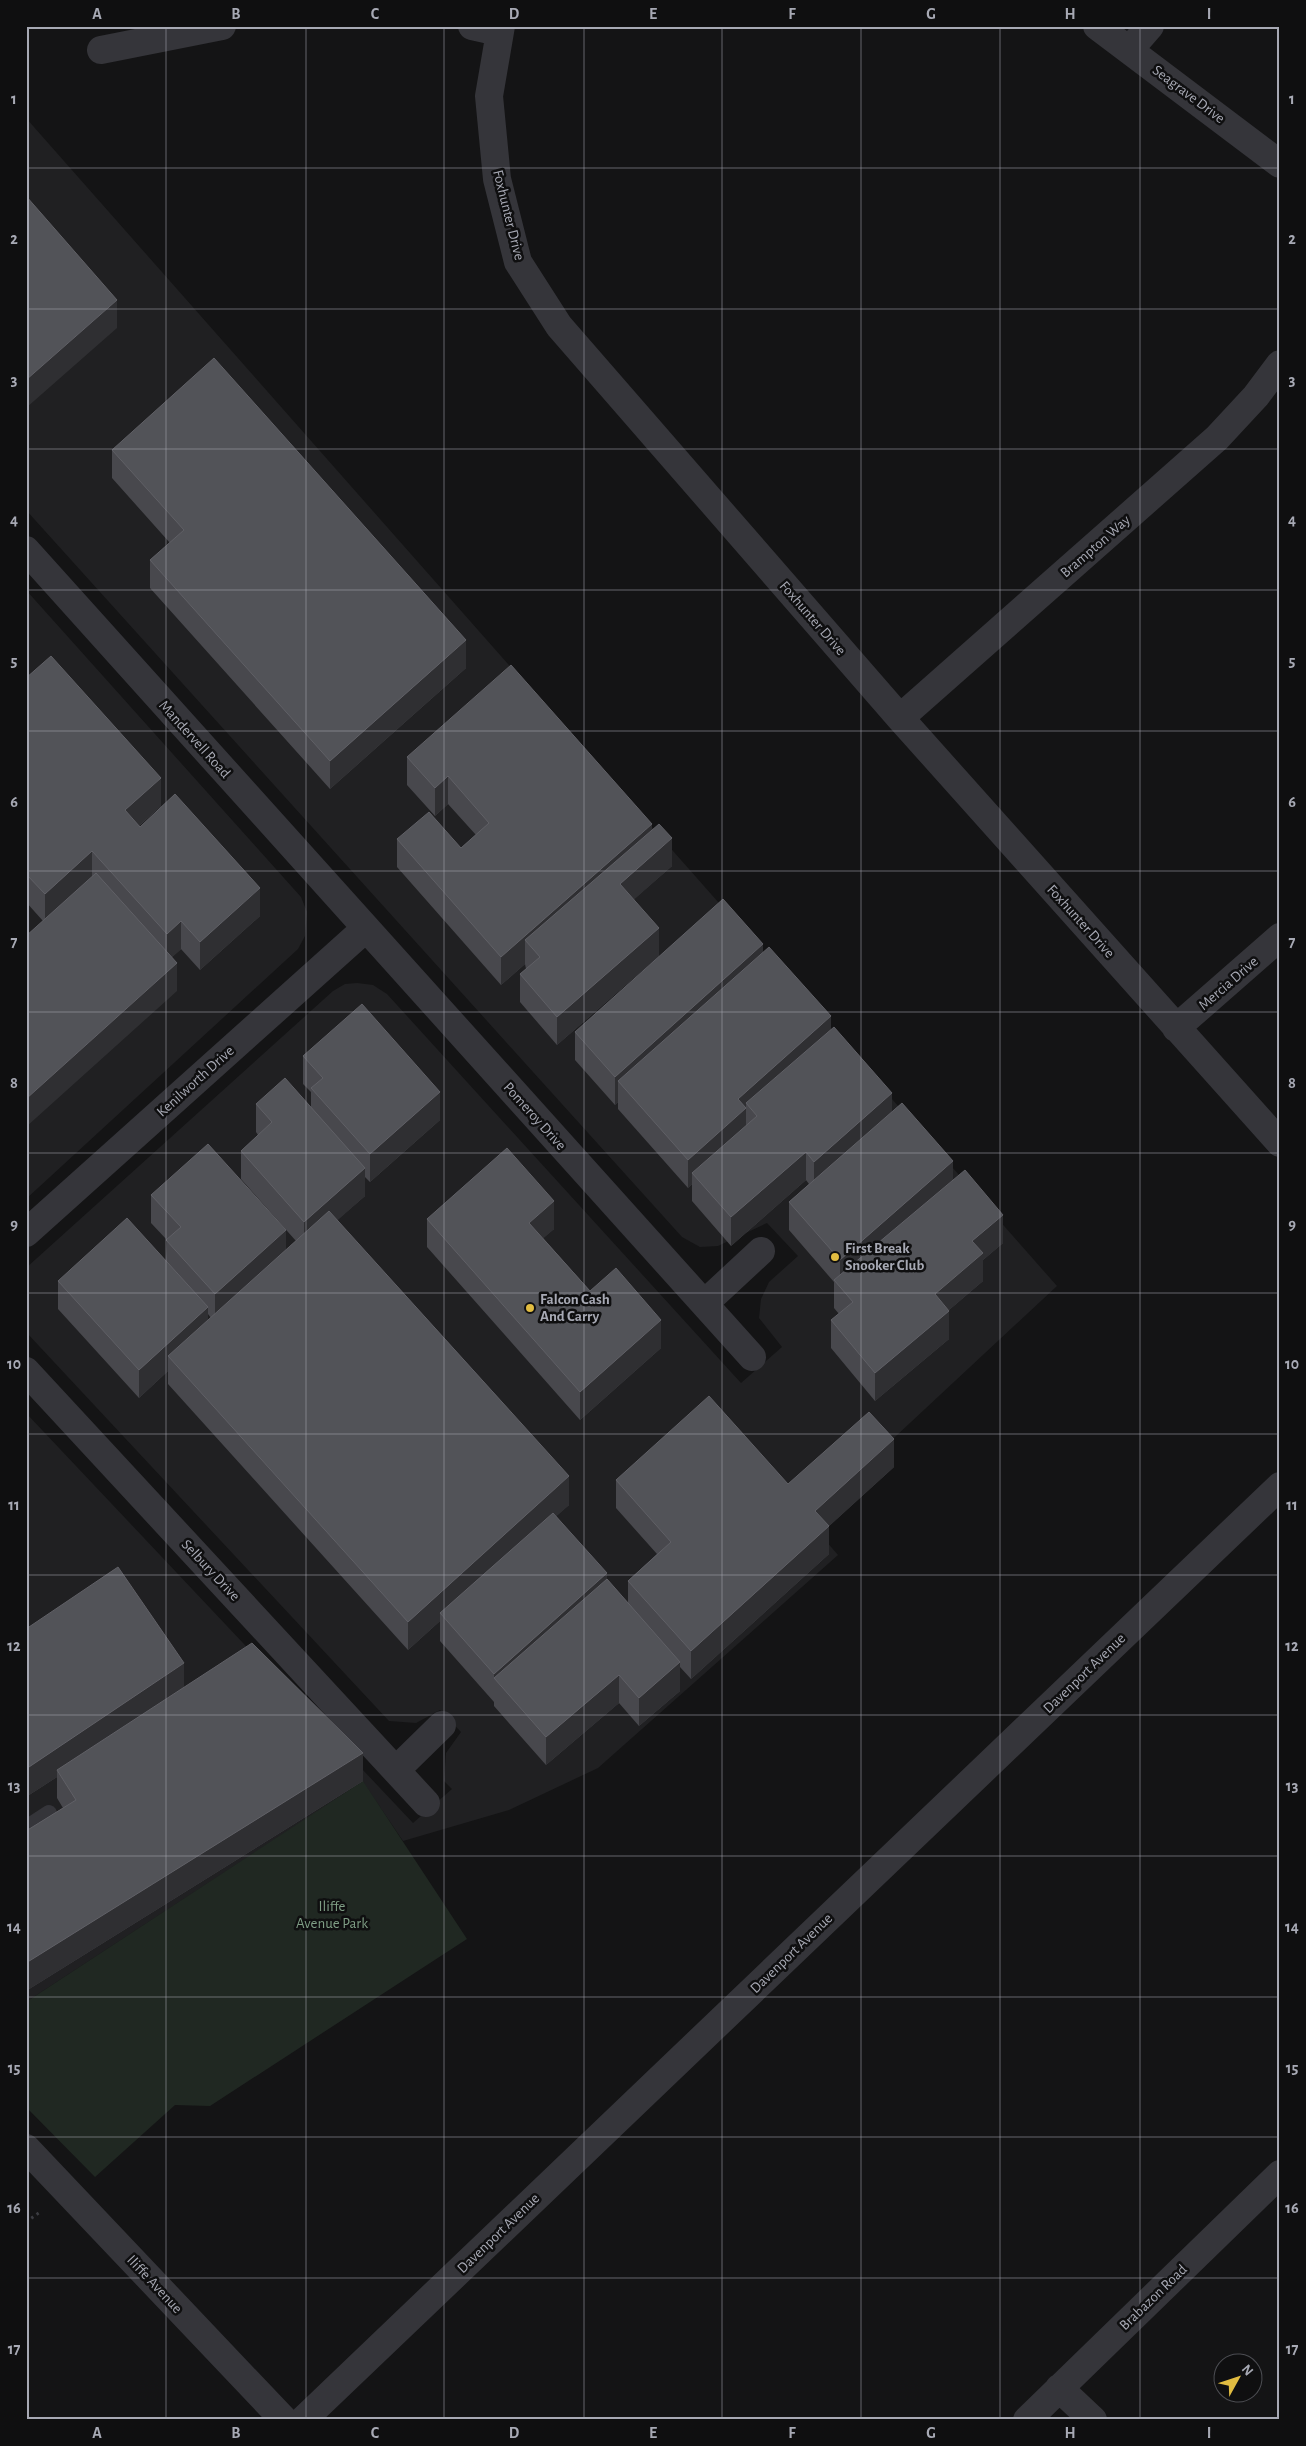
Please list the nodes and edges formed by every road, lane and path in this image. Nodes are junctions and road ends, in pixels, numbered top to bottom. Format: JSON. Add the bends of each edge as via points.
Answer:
{"nodes":[{"id":1,"x":222,"y":26,"type":"edge"},
{"id":2,"x":472,"y":26,"type":"edge"},
{"id":3,"x":1097,"y":26,"type":"edge"},
{"id":4,"x":1150,"y":26,"type":"edge"},
{"id":5,"x":500,"y":29,"type":"edge"},
{"id":6,"x":168,"y":31,"type":"edge"},
{"id":7,"x":1130,"y":49,"type":"junction"},
{"id":8,"x":102,"y":50,"type":"dead end"},
{"id":9,"x":1280,"y":164,"type":"edge"},
{"id":10,"x":1280,"y":364,"type":"edge"},
{"id":11,"x":26,"y":550,"type":"edge"},
{"id":12,"x":900,"y":718,"type":"junction"},
{"id":13,"x":365,"y":929,"type":"junction"},
{"id":14,"x":1280,"y":938,"type":"edge"},
{"id":15,"x":1176,"y":1028,"type":"junction"},
{"id":16,"x":1280,"y":1143,"type":"edge"},
{"id":17,"x":26,"y":1233,"type":"edge"},
{"id":18,"x":761,"y":1252,"type":"dead end"},
{"id":19,"x":705,"y":1303,"type":"junction"},
{"id":20,"x":752,"y":1357,"type":"dead end"},
{"id":21,"x":26,"y":1371,"type":"edge"},
{"id":22,"x":1280,"y":1486,"type":"edge"},
{"id":23,"x":442,"y":1725,"type":"dead end"},
{"id":24,"x":396,"y":1770,"type":"junction"},
{"id":25,"x":426,"y":1803,"type":"dead end"},
{"id":26,"x":49,"y":1813,"type":"dead end"},
{"id":27,"x":26,"y":1828,"type":"edge"},
{"id":28,"x":26,"y":2148,"type":"edge"},
{"id":29,"x":1280,"y":2174,"type":"edge"},
{"id":30,"x":1059,"y":2388,"type":"junction"},
{"id":31,"x":284,"y":2420,"type":"edge"},
{"id":32,"x":303,"y":2420,"type":"edge"},
{"id":33,"x":1027,"y":2420,"type":"edge"},
{"id":34,"x":1092,"y":2420,"type":"edge"}],
"edges":[{"from":1,"to":6,"type":"street"},
{"from":2,"to":5,"type":"street"},
{"from":3,"to":7,"type":"street","name":"Seagrave Drive"},
{"from":4,"to":7,"type":"street"},
{"from":5,"to":12,"type":"street","name":"Foxhunter Drive","via":[[489,96],[497,180],[518,262],[559,326]]},
{"from":6,"to":8,"type":"street"},
{"from":7,"to":9,"type":"street","name":"Seagrave Drive"},
{"from":10,"to":12,"type":"street","name":"Brampton Way","via":[[1256,396],[1216,438]]},
{"from":11,"to":13,"type":"street","name":"Mandervell Road"},
{"from":12,"to":15,"type":"street","name":"Foxhunter Drive"},
{"from":13,"to":17,"type":"street","name":"Kenilworth Drive"},
{"from":13,"to":19,"type":"street","name":"Pomeroy Drive"},
{"from":14,"to":15,"type":"street","name":"Mercia Drive"},
{"from":15,"to":16,"type":"street","name":"Foxhunter Drive"},
{"from":18,"to":19,"type":"street"},
{"from":19,"to":20,"type":"street","name":"Pomeroy Drive"},
{"from":21,"to":24,"type":"street","name":"Selbury Drive"},
{"from":22,"to":32,"type":"street","name":"Davenport Avenue"},
{"from":23,"to":24,"type":"street"},
{"from":24,"to":25,"type":"street","name":"Selbury Drive"},
{"from":26,"to":27,"type":"lane"},
{"from":28,"to":31,"type":"street","name":"Iliffe Avenue"},
{"from":29,"to":30,"type":"street","name":"Brabazon Road"},
{"from":30,"to":33,"type":"street","name":"Brabazon Road"},
{"from":30,"to":34,"type":"street"}]}
